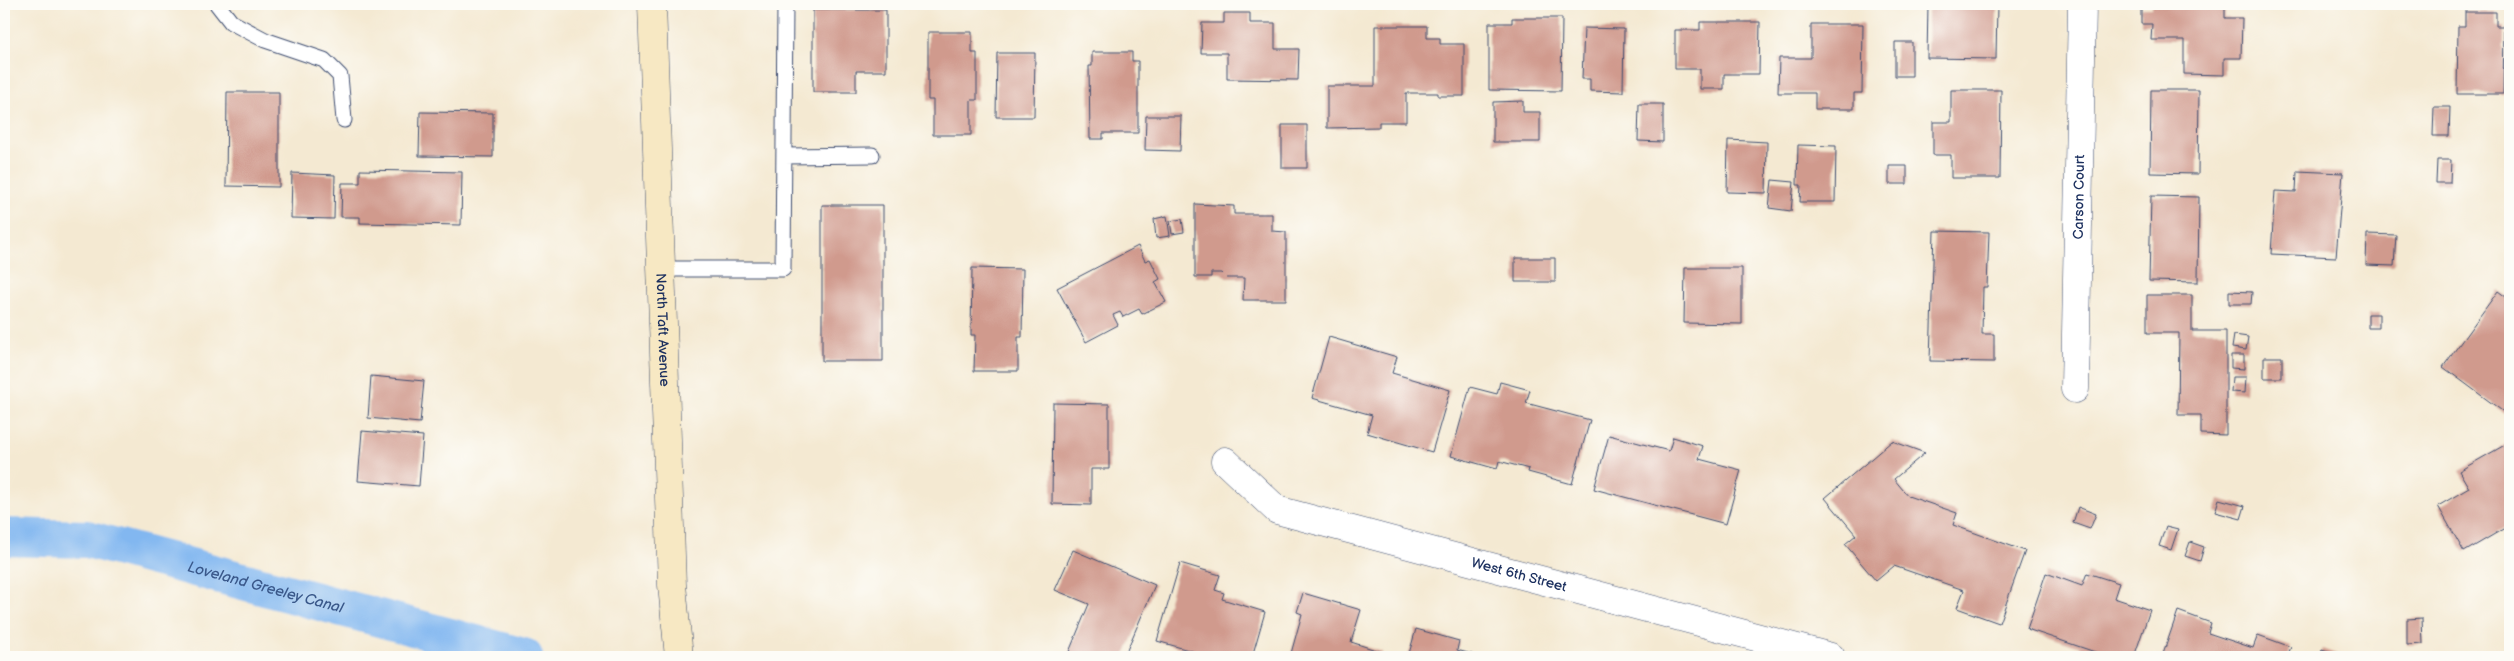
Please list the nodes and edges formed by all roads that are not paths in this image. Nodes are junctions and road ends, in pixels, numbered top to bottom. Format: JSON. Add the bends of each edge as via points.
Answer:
{"nodes":[{"id":1,"x":217,"y":4,"type":"edge"},
{"id":2,"x":652,"y":4,"type":"edge"},
{"id":3,"x":785,"y":4,"type":"edge"},
{"id":4,"x":2082,"y":4,"type":"edge"},
{"id":5,"x":344,"y":120,"type":"dead end"},
{"id":6,"x":872,"y":155,"type":"dead end"},
{"id":7,"x":784,"y":156,"type":"junction"},
{"id":8,"x":661,"y":269,"type":"junction"},
{"id":9,"x":2075,"y":389,"type":"dead end"},
{"id":10,"x":1225,"y":462,"type":"dead end"},
{"id":11,"x":679,"y":657,"type":"edge"},
{"id":12,"x":1831,"y":657,"type":"edge"}],
"edges":[{"from":1,"to":5,"type":"lane","via":[[231,22],[265,40],[324,60],[340,76]]},
{"from":2,"to":8,"type":"main road","name":"North Taft Avenue"},
{"from":3,"to":7,"type":"lane"},
{"from":4,"to":9,"type":"street","name":"Carson Court"},
{"from":6,"to":7,"type":"lane"},
{"from":7,"to":8,"type":"lane","via":[[783,269]]},
{"from":8,"to":11,"type":"main road","name":"North Taft Avenue","via":[[672,585]]},
{"from":10,"to":12,"type":"street","name":"West 6th Street","via":[[1278,510]]}]}
